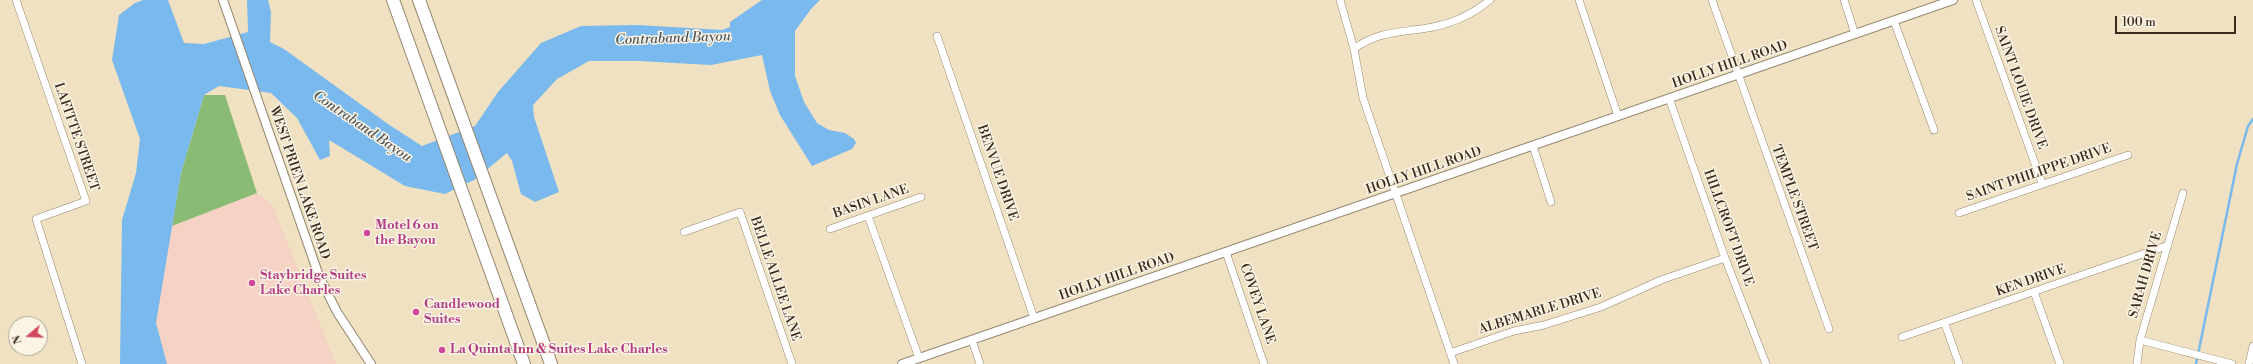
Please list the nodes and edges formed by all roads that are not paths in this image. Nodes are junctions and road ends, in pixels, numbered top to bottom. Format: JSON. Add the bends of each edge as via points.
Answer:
{"nodes":[{"id":1,"x":16,"y":0,"type":"edge"},
{"id":2,"x":223,"y":0,"type":"edge"},
{"id":3,"x":393,"y":0,"type":"edge"},
{"id":4,"x":419,"y":0,"type":"edge"},
{"id":5,"x":1340,"y":0,"type":"edge"},
{"id":6,"x":1490,"y":0,"type":"edge"},
{"id":7,"x":1579,"y":0,"type":"edge"},
{"id":8,"x":1712,"y":0,"type":"edge"},
{"id":9,"x":1844,"y":0,"type":"edge"},
{"id":10,"x":1953,"y":0,"type":"edge"},
{"id":11,"x":1976,"y":0,"type":"edge"},
{"id":12,"x":1894,"y":21,"type":"junction"},
{"id":13,"x":1855,"y":34,"type":"junction"},
{"id":14,"x":937,"y":36,"type":"dead end"},
{"id":15,"x":1354,"y":49,"type":"junction"},
{"id":16,"x":1737,"y":75,"type":"junction"},
{"id":17,"x":1669,"y":98,"type":"junction"},
{"id":18,"x":1618,"y":116,"type":"junction"},
{"id":19,"x":1934,"y":130,"type":"dead end"},
{"id":20,"x":1533,"y":146,"type":"junction"},
{"id":21,"x":2128,"y":155,"type":"dead end"},
{"id":22,"x":2042,"y":184,"type":"junction"},
{"id":23,"x":1396,"y":193,"type":"junction"},
{"id":24,"x":2183,"y":193,"type":"dead end"},
{"id":25,"x":921,"y":197,"type":"dead end"},
{"id":26,"x":1551,"y":202,"type":"dead end"},
{"id":27,"x":1958,"y":213,"type":"dead end"},
{"id":28,"x":868,"y":216,"type":"junction"},
{"id":29,"x":830,"y":229,"type":"dead end"},
{"id":30,"x":684,"y":232,"type":"dead end"},
{"id":31,"x":2166,"y":246,"type":"junction"},
{"id":32,"x":1226,"y":252,"type":"junction"},
{"id":33,"x":1725,"y":258,"type":"junction"},
{"id":34,"x":2034,"y":292,"type":"junction"},
{"id":35,"x":1034,"y":318,"type":"junction"},
{"id":36,"x":1945,"y":324,"type":"junction"},
{"id":37,"x":1828,"y":329,"type":"dead end"},
{"id":38,"x":1902,"y":337,"type":"dead end"},
{"id":39,"x":972,"y":340,"type":"junction"},
{"id":40,"x":2140,"y":340,"type":"junction"},
{"id":41,"x":2253,"y":346,"type":"edge"},
{"id":42,"x":1450,"y":353,"type":"junction"},
{"id":43,"x":919,"y":358,"type":"junction"},
{"id":44,"x":82,"y":364,"type":"edge"},
{"id":45,"x":371,"y":364,"type":"edge"},
{"id":46,"x":524,"y":364,"type":"edge"},
{"id":47,"x":551,"y":364,"type":"edge"},
{"id":48,"x":792,"y":364,"type":"edge"},
{"id":49,"x":902,"y":364,"type":"edge"},
{"id":50,"x":980,"y":364,"type":"edge"},
{"id":51,"x":1264,"y":364,"type":"edge"},
{"id":52,"x":1454,"y":364,"type":"edge"},
{"id":53,"x":1766,"y":364,"type":"edge"},
{"id":54,"x":1959,"y":364,"type":"edge"},
{"id":55,"x":2060,"y":364,"type":"edge"},
{"id":56,"x":2137,"y":364,"type":"edge"},
{"id":57,"x":2232,"y":364,"type":"edge"},
{"id":58,"x":2249,"y":364,"type":"edge"}],
"edges":[{"from":1,"to":44,"type":"street","name":"LAFITTE STREET","via":[[86,201],[36,219]]},
{"from":2,"to":45,"type":"street","name":"WEST PRIEN LAKE ROAD","via":[[325,290]]},
{"from":3,"to":46,"type":"highway"},
{"from":4,"to":47,"type":"highway"},
{"from":5,"to":15,"type":"street"},
{"from":6,"to":15,"type":"street","via":[[1468,15],[1451,22],[1380,34]]},
{"from":7,"to":18,"type":"street"},
{"from":8,"to":16,"type":"street","name":"TEMPLE STREET"},
{"from":9,"to":13,"type":"street"},
{"from":10,"to":12,"type":"street","name":"HOLLY HILL ROAD"},
{"from":11,"to":22,"type":"street","name":"SAINT LOUIE DRIVE"},
{"from":12,"to":13,"type":"street","name":"HOLLY HILL ROAD"},
{"from":12,"to":19,"type":"street"},
{"from":13,"to":16,"type":"street","name":"HOLLY HILL ROAD"},
{"from":14,"to":35,"type":"street","name":"BENVUE DRIVE"},
{"from":15,"to":23,"type":"street","via":[[1362,98]]},
{"from":16,"to":17,"type":"street","name":"HOLLY HILL ROAD"},
{"from":16,"to":37,"type":"street","name":"TEMPLE STREET"},
{"from":17,"to":18,"type":"street","name":"HOLLY HILL ROAD"},
{"from":17,"to":33,"type":"street","name":"HILLCROFT DRIVE"},
{"from":18,"to":20,"type":"street","name":"HOLLY HILL ROAD"},
{"from":20,"to":23,"type":"street","name":"HOLLY HILL ROAD"},
{"from":20,"to":26,"type":"street"},
{"from":21,"to":22,"type":"street","name":"SAINT PHILIPPE DRIVE"},
{"from":22,"to":27,"type":"street","name":"SAINT PHILIPPE DRIVE"},
{"from":23,"to":32,"type":"street","name":"HOLLY HILL ROAD"},
{"from":23,"to":42,"type":"street"},
{"from":24,"to":31,"type":"street","name":"SARAH DRIVE"},
{"from":25,"to":28,"type":"street","name":"BASIN LANE"},
{"from":28,"to":29,"type":"street","name":"BASIN LANE"},
{"from":28,"to":43,"type":"street"},
{"from":30,"to":48,"type":"street","name":"BELLE ALLEE LANE","via":[[740,212]]},
{"from":31,"to":34,"type":"street","name":"KEN DRIVE"},
{"from":31,"to":40,"type":"street","name":"SARAH DRIVE"},
{"from":32,"to":35,"type":"street","name":"HOLLY HILL ROAD"},
{"from":32,"to":51,"type":"street","name":"COVEY LANE"},
{"from":33,"to":42,"type":"street","name":"ALBEMARLE DRIVE","via":[[1661,280],[1601,307],[1558,321],[1514,331]]},
{"from":33,"to":53,"type":"street","name":"HILLCROFT DRIVE"},
{"from":34,"to":36,"type":"street","name":"KEN DRIVE"},
{"from":34,"to":55,"type":"street"},
{"from":35,"to":39,"type":"street","name":"HOLLY HILL ROAD"},
{"from":36,"to":38,"type":"street","name":"KEN DRIVE"},
{"from":36,"to":54,"type":"street"},
{"from":39,"to":43,"type":"street","name":"HOLLY HILL ROAD"},
{"from":39,"to":50,"type":"street"},
{"from":40,"to":56,"type":"street","name":"SARAH DRIVE"},
{"from":40,"to":57,"type":"street"},
{"from":41,"to":58,"type":"street"},
{"from":42,"to":52,"type":"street"},
{"from":43,"to":49,"type":"street","name":"HOLLY HILL ROAD"}]}
